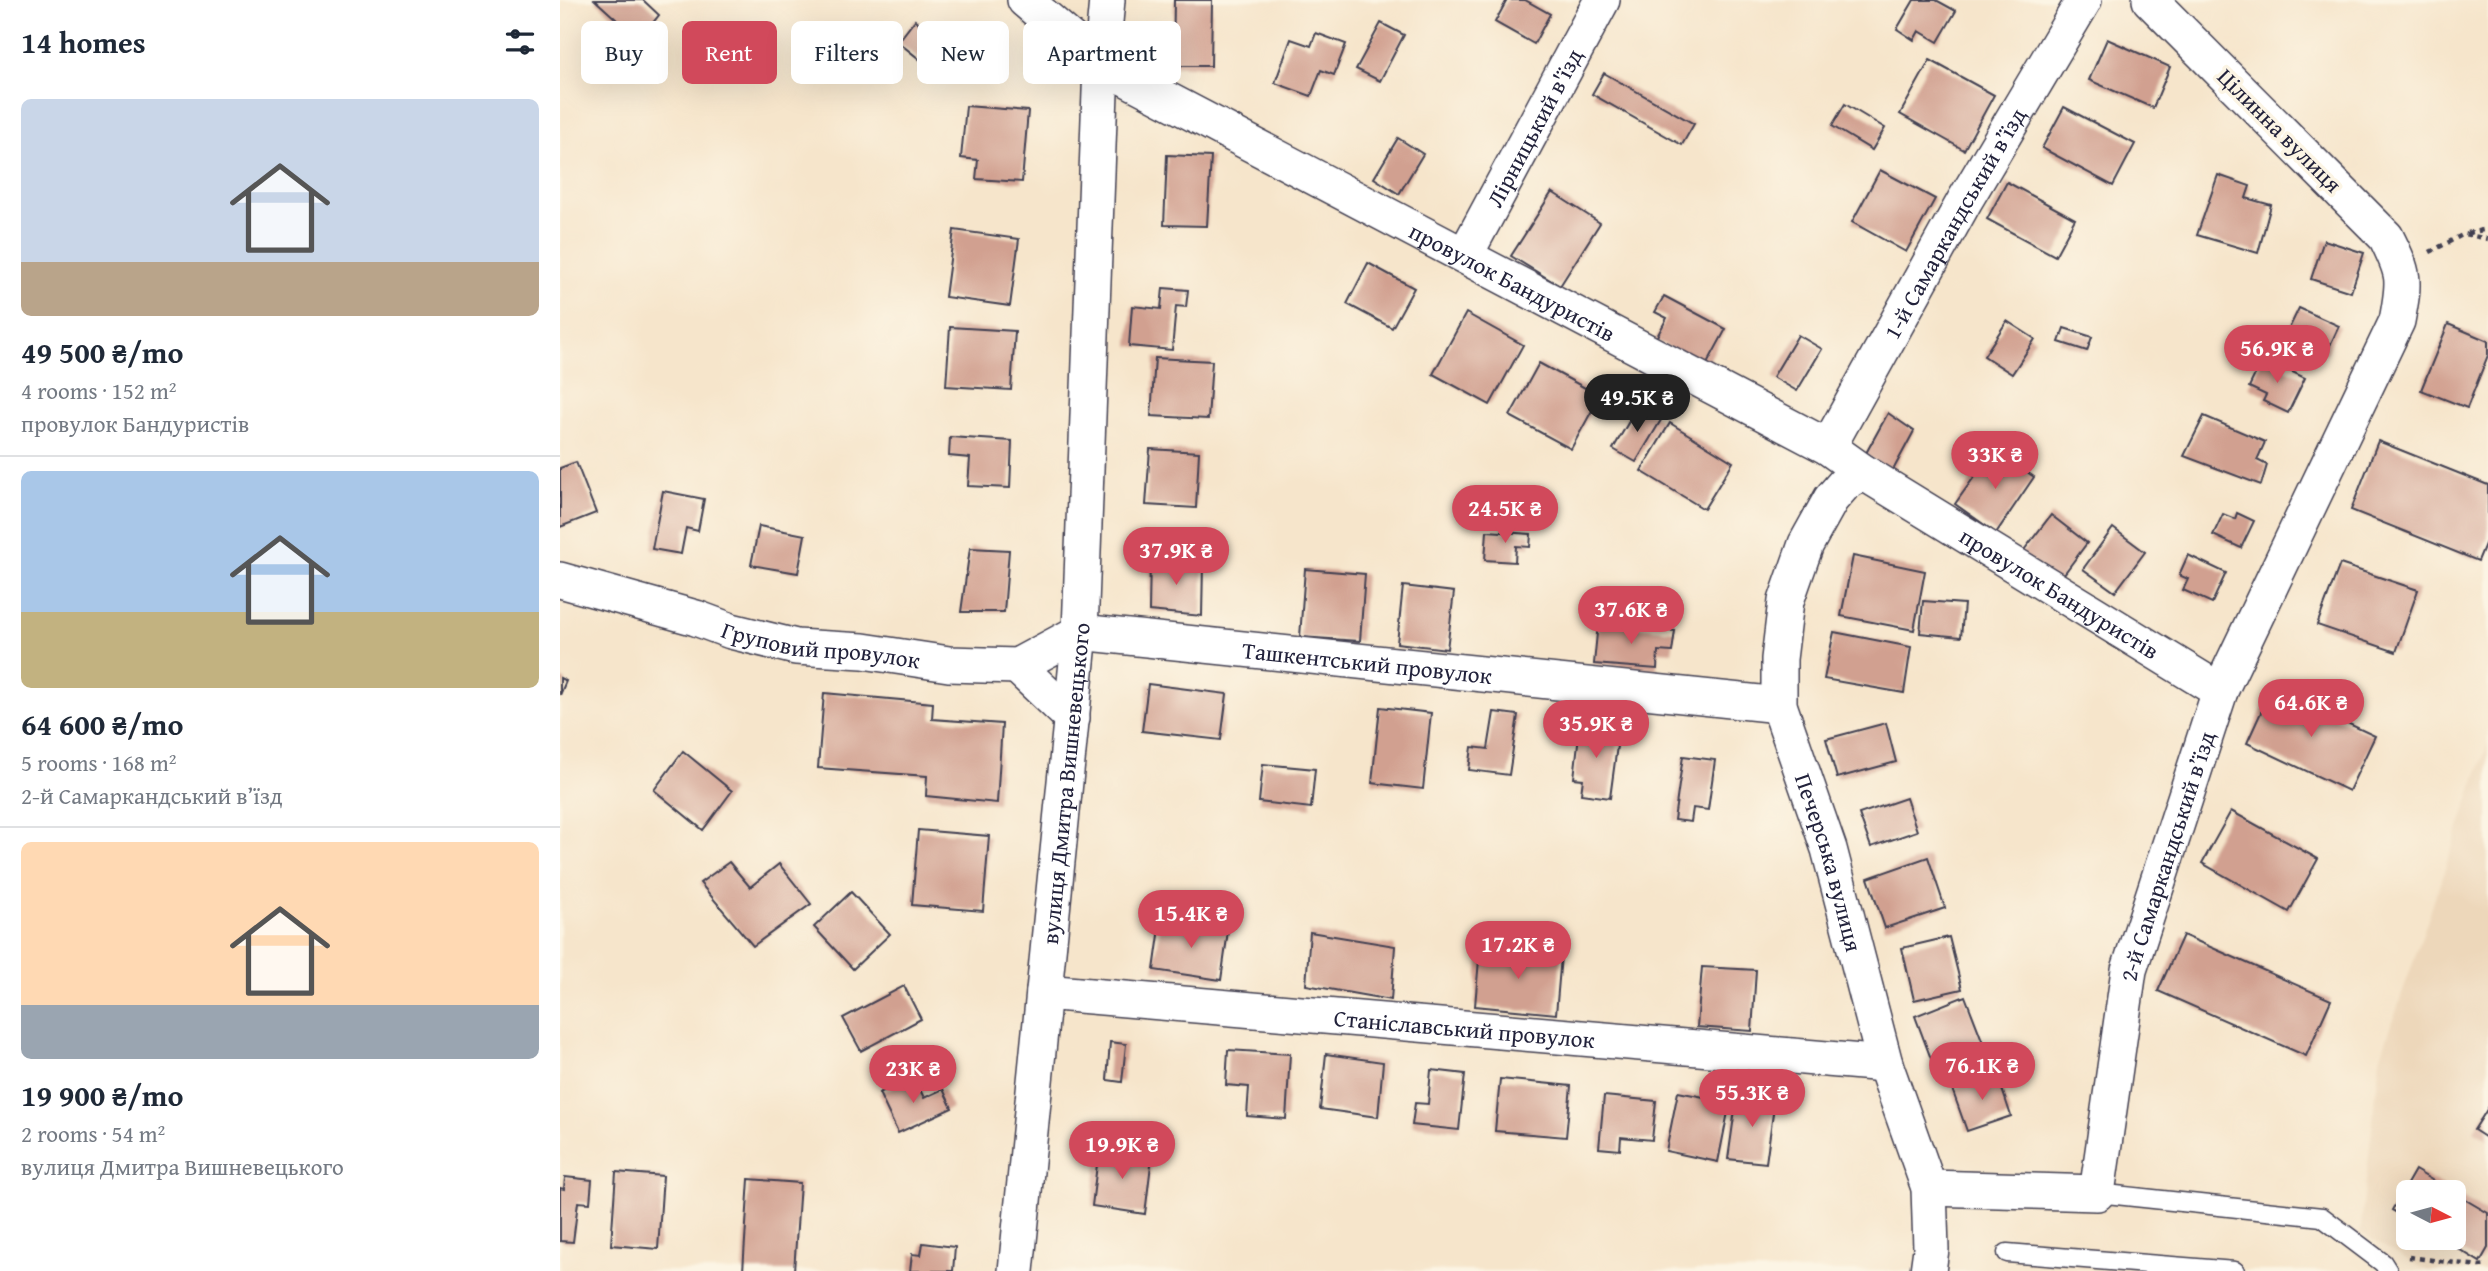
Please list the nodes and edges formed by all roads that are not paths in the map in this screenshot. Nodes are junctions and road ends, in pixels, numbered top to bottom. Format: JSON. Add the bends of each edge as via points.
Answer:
{"nodes":[{"id":1,"x":1025,"y":0,"type":"edge"},
{"id":2,"x":1107,"y":0,"type":"edge"},
{"id":3,"x":1602,"y":0,"type":"edge"},
{"id":4,"x":2084,"y":0,"type":"edge"},
{"id":5,"x":2150,"y":0,"type":"edge"},
{"id":6,"x":1050,"y":21,"type":"edge"},
{"id":7,"x":1105,"y":21,"type":"edge"},
{"id":8,"x":1100,"y":84,"type":"edge"},
{"id":9,"x":1137,"y":84,"type":"edge"},
{"id":10,"x":1465,"y":255,"type":"junction"},
{"id":11,"x":2402,"y":267,"type":"joint"},
{"id":12,"x":1828,"y":447,"type":"junction"},
{"id":13,"x":1863,"y":472,"type":"junction"},
{"id":14,"x":560,"y":580,"type":"edge"},
{"id":15,"x":1080,"y":632,"type":"junction"},
{"id":16,"x":1017,"y":666,"type":"junction"},
{"id":17,"x":2220,"y":691,"type":"junction"},
{"id":18,"x":1779,"y":705,"type":"junction"},
{"id":19,"x":1072,"y":718,"type":"junction"},
{"id":20,"x":1044,"y":992,"type":"junction"},
{"id":21,"x":1885,"y":1064,"type":"junction"},
{"id":22,"x":1929,"y":1188,"type":"junction"},
{"id":23,"x":2097,"y":1193,"type":"junction"},
{"id":24,"x":2007,"y":1253,"type":"dead end"},
{"id":25,"x":1016,"y":1271,"type":"edge"},
{"id":26,"x":1928,"y":1271,"type":"edge"},
{"id":27,"x":2235,"y":1271,"type":"edge"},
{"id":28,"x":2388,"y":1271,"type":"edge"}],
"edges":[{"from":1,"to":6,"type":"street","name":"провулок Бандуристів"},
{"from":2,"to":7,"type":"street","name":"вулиця Дмитра Вишневецького"},
{"from":3,"to":10,"type":"street","name":"Лірницький в'їзд"},
{"from":4,"to":12,"type":"street","name":"1-й Самаркандський в’їзд","via":[[1965,200]]},
{"from":5,"to":11,"type":"street","name":"Цілинна вулиця","via":[[2386,237]]},
{"from":8,"to":15,"type":"street","name":"вулиця Дмитра Вишневецького"},
{"from":9,"to":10,"type":"street","name":"провулок Бандуристів"},
{"from":10,"to":12,"type":"street","name":"провулок Бандуристів"},
{"from":11,"to":17,"type":"street","name":"2-й Самаркандський в’їзд","via":[[2397,321]]},
{"from":12,"to":13,"type":"street","name":"провулок Бандуристів"},
{"from":13,"to":17,"type":"street","name":"провулок Бандуристів"},
{"from":13,"to":18,"type":"street","name":"Печерська вулиця","via":[[1831,499],[1806,544],[1786,601]]},
{"from":14,"to":16,"type":"street","name":"Груповий провулок","via":[[796,646],[949,664]]},
{"from":15,"to":16,"type":"street"},
{"from":15,"to":18,"type":"street","name":"Ташкентський провулок"},
{"from":15,"to":19,"type":"street","name":"вулиця Дмитра Вишневецького"},
{"from":16,"to":19,"type":"street"},
{"from":17,"to":23,"type":"street","name":"2-й Самаркандський в’їзд","via":[[2129,970]]},
{"from":18,"to":21,"type":"street","name":"Печерська вулиця","via":[[1829,849]]},
{"from":19,"to":20,"type":"street","name":"вулиця Дмитра Вишневецького"},
{"from":20,"to":21,"type":"street","name":"Станіславський провулок"},
{"from":20,"to":25,"type":"street","name":"вулиця Дмитра Вишневецького"},
{"from":21,"to":22,"type":"street","name":"Печерська вулиця"},
{"from":22,"to":23,"type":"street"},
{"from":22,"to":26,"type":"street","name":"Печерська вулиця"},
{"from":23,"to":28,"type":"lane","via":[[2322,1217]]},
{"from":24,"to":27,"type":"lane"}]}
